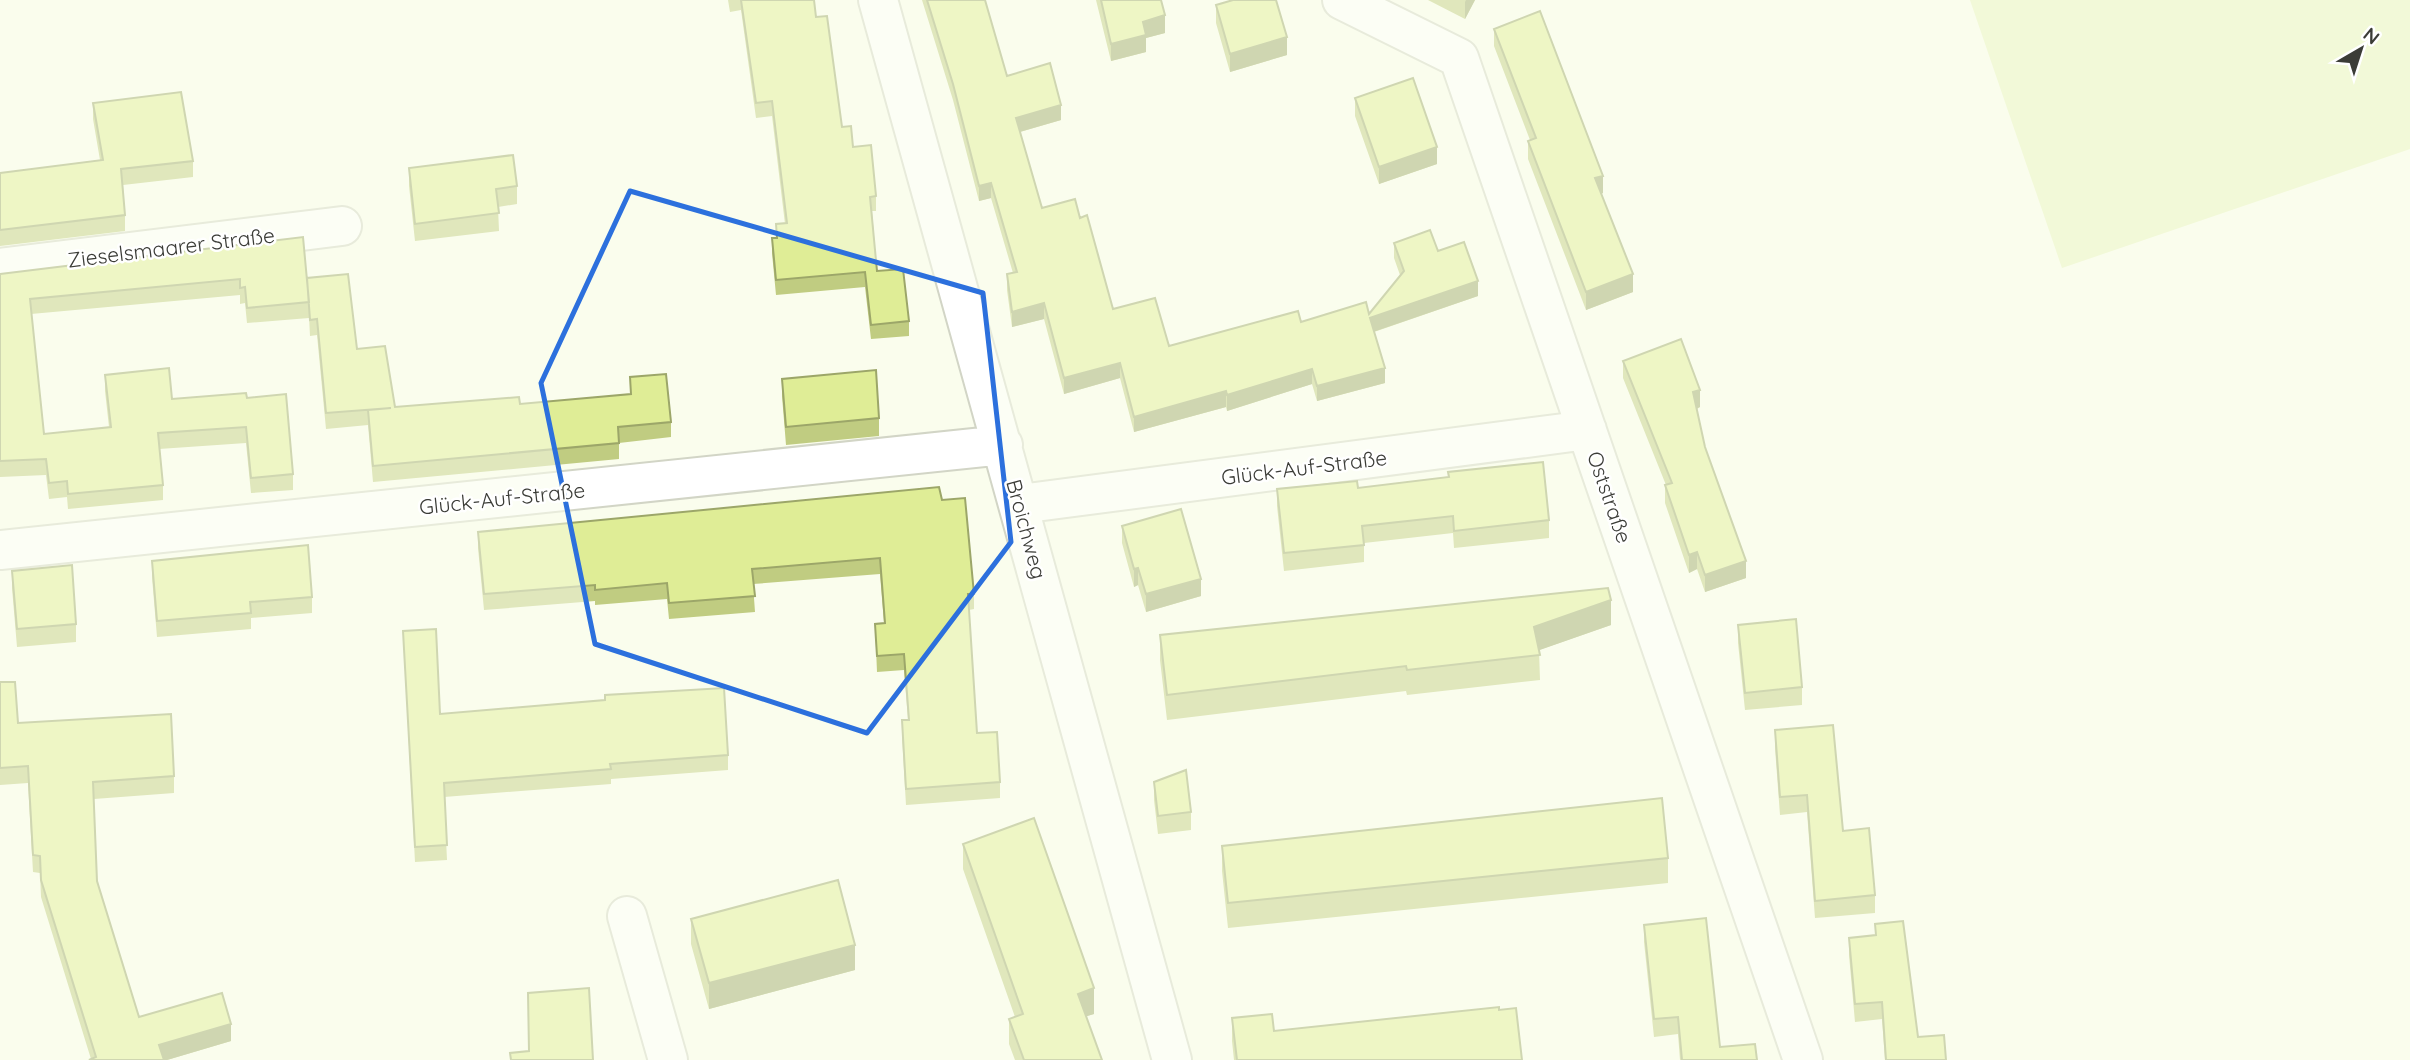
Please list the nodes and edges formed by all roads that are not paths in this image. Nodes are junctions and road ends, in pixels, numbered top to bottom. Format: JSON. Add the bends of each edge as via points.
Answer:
{"nodes":[{"id":1,"x":878,"y":0,"type":"edge"},
{"id":2,"x":1342,"y":0,"type":"edge"},
{"id":3,"x":342,"y":226,"type":"dead end"},
{"id":4,"x":0,"y":268,"type":"edge"},
{"id":5,"x":1587,"y":430,"type":"junction"},
{"id":6,"x":1003,"y":445,"type":"junction"},
{"id":7,"x":1020,"y":504,"type":"junction"},
{"id":8,"x":0,"y":550,"type":"edge"},
{"id":9,"x":626,"y":916,"type":"dead end"},
{"id":10,"x":668,"y":1060,"type":"edge"},
{"id":11,"x":1172,"y":1060,"type":"edge"},
{"id":12,"x":1803,"y":1060,"type":"edge"}],
"edges":[{"from":1,"to":6,"type":"street","name":"Broichweg"},
{"from":2,"to":5,"type":"street","name":"Oststraße","via":[[1460,58]]},
{"from":3,"to":4,"type":"street","name":"Zieselsmaarer Straße"},
{"from":5,"to":7,"type":"street","name":"Glück-Auf-Straße"},
{"from":5,"to":12,"type":"street","name":"Oststraße"},
{"from":6,"to":7,"type":"street","name":"Broichweg"},
{"from":6,"to":8,"type":"street","name":"Glück-Auf-Straße"},
{"from":7,"to":11,"type":"street","name":"Broichweg"},
{"from":9,"to":10,"type":"street"}]}
